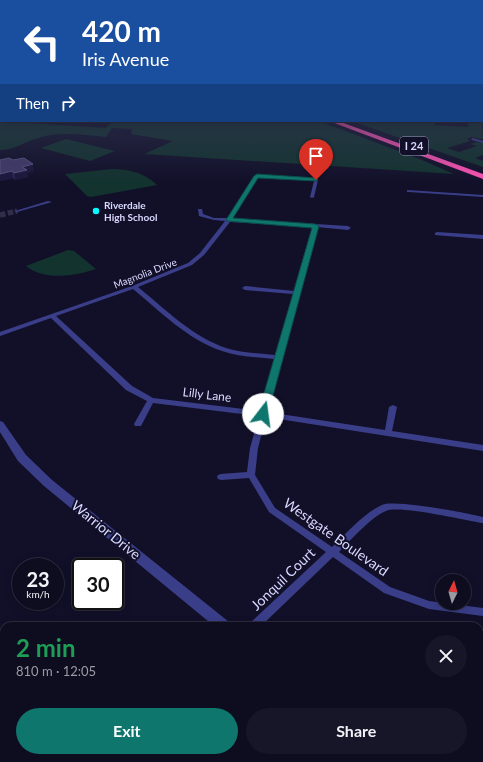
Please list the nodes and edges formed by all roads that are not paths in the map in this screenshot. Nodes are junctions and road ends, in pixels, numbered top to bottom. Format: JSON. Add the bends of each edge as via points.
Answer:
{"nodes":[{"id":1,"x":335,"y":122,"type":"edge"},
{"id":2,"x":349,"y":122,"type":"edge"},
{"id":3,"x":473,"y":139,"type":"dead end"},
{"id":4,"x":483,"y":142,"type":"edge"},
{"id":5,"x":483,"y":175,"type":"edge"},
{"id":6,"x":409,"y":191,"type":"dead end"},
{"id":7,"x":483,"y":196,"type":"edge"},
{"id":8,"x":312,"y":197,"type":"dead end"},
{"id":9,"x":50,"y":202,"type":"dead end"},
{"id":10,"x":16,"y":210,"type":"tunnel mouth"},
{"id":11,"x":200,"y":210,"type":"dead end"},
{"id":12,"x":229,"y":220,"type":"junction"},
{"id":13,"x":315,"y":226,"type":"junction"},
{"id":14,"x":348,"y":228,"type":"dead end"},
{"id":15,"x":437,"y":234,"type":"dead end"},
{"id":16,"x":483,"y":237,"type":"edge"},
{"id":17,"x":134,"y":287,"type":"junction"},
{"id":18,"x":244,"y":288,"type":"dead end"},
{"id":19,"x":296,"y":294,"type":"junction"},
{"id":20,"x":52,"y":316,"type":"junction"},
{"id":21,"x":0,"y":334,"type":"edge"},
{"id":22,"x":278,"y":357,"type":"junction"},
{"id":23,"x":151,"y":400,"type":"junction"},
{"id":24,"x":393,"y":407,"type":"dead end"},
{"id":25,"x":263,"y":414,"type":"junction"},
{"id":26,"x":0,"y":424,"type":"edge"},
{"id":27,"x":138,"y":424,"type":"dead end"},
{"id":28,"x":388,"y":433,"type":"junction"},
{"id":29,"x":483,"y":448,"type":"edge"},
{"id":30,"x":251,"y":475,"type":"junction"},
{"id":31,"x":221,"y":477,"type":"dead end"},
{"id":32,"x":481,"y":520,"type":"dead end"},
{"id":33,"x":331,"y":552,"type":"junction"},
{"id":34,"x":483,"y":612,"type":"edge"},
{"id":35,"x":219,"y":622,"type":"edge"},
{"id":36,"x":258,"y":622,"type":"edge"}],
"edges":[{"from":1,"to":5,"type":"highway","number":"I 24"},
{"from":2,"to":5,"type":"highway","number":"I 24"},
{"from":3,"to":4,"type":"street"},
{"from":6,"to":7,"type":"street"},
{"from":8,"to":12,"type":"street","name":"Magnolia Drive","via":[[316,180],[257,176]]},
{"from":9,"to":10,"type":"street"},
{"from":11,"to":12,"type":"street","via":[[199,213],[205,217]]},
{"from":12,"to":13,"type":"street"},
{"from":12,"to":17,"type":"street","name":"Magnolia Drive","via":[[202,254],[190,264]]},
{"from":13,"to":14,"type":"street"},
{"from":13,"to":19,"type":"street"},
{"from":15,"to":16,"type":"street"},
{"from":17,"to":20,"type":"street","name":"Magnolia Drive"},
{"from":17,"to":22,"type":"street","via":[[198,338],[239,353]]},
{"from":18,"to":19,"type":"street"},
{"from":19,"to":22,"type":"street"},
{"from":20,"to":21,"type":"street","name":"Magnolia Drive"},
{"from":20,"to":23,"type":"street","name":"Lilly Lane","via":[[130,388]]},
{"from":22,"to":25,"type":"street"},
{"from":23,"to":25,"type":"street","name":"Lilly Lane"},
{"from":23,"to":27,"type":"street"},
{"from":24,"to":28,"type":"street"},
{"from":25,"to":28,"type":"street","name":"Lilly Lane"},
{"from":25,"to":30,"type":"street","via":[[254,448]]},
{"from":26,"to":35,"type":"street","name":"Warrior Drive","via":[[22,458],[48,483]]},
{"from":28,"to":29,"type":"street","name":"Lilly Lane"},
{"from":30,"to":31,"type":"street"},
{"from":30,"to":33,"type":"street","name":"Westgate Boulevard","via":[[272,510]]},
{"from":32,"to":33,"type":"street","name":"Jonquil Court","via":[[407,507],[385,507],[371,516]]},
{"from":33,"to":34,"type":"street","name":"Westgate Boulevard","via":[[387,590],[429,605]]},
{"from":33,"to":36,"type":"street","name":"Jonquil Court"}]}
